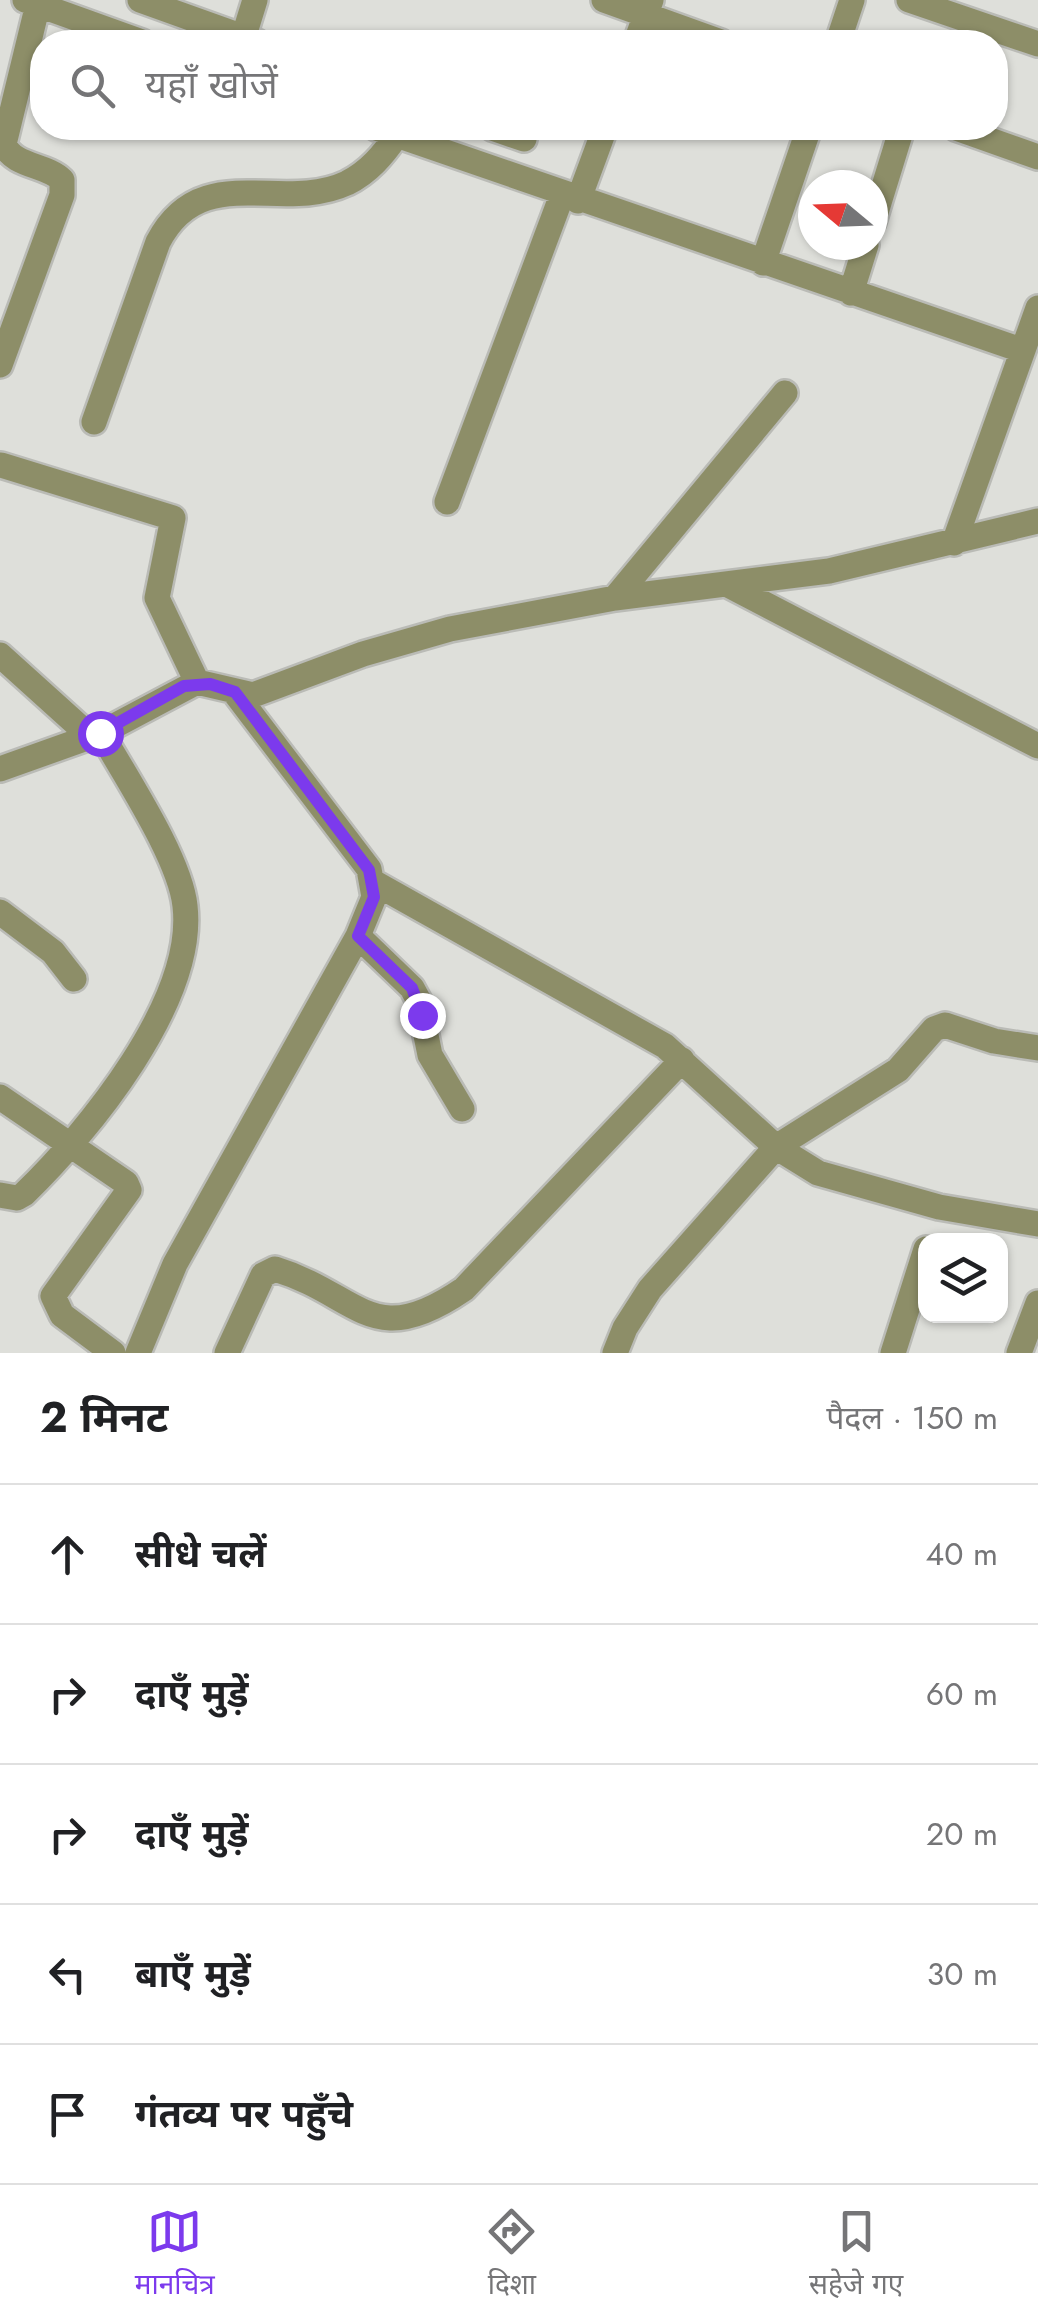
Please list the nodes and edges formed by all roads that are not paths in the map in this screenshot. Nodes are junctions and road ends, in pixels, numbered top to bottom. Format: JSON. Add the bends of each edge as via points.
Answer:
{"nodes":[{"id":1,"x":140,"y":0,"type":"edge"},
{"id":2,"x":255,"y":0,"type":"edge"},
{"id":3,"x":604,"y":0,"type":"edge"},
{"id":4,"x":852,"y":0,"type":"edge"},
{"id":5,"x":909,"y":0,"type":"edge"},
{"id":6,"x":34,"y":2,"type":"edge"},
{"id":7,"x":649,"y":8,"type":"edge"},
{"id":8,"x":110,"y":30,"type":"edge"},
{"id":9,"x":219,"y":30,"type":"edge"},
{"id":10,"x":250,"y":30,"type":"edge"},
{"id":11,"x":696,"y":30,"type":"edge"},
{"id":12,"x":842,"y":30,"type":"edge"},
{"id":13,"x":997,"y":30,"type":"edge"},
{"id":14,"x":1008,"y":34,"type":"edge"},
{"id":15,"x":1038,"y":44,"type":"edge"},
{"id":16,"x":382,"y":140,"type":"edge"},
{"id":17,"x":411,"y":140,"type":"edge"},
{"id":18,"x":599,"y":140,"type":"edge"},
{"id":19,"x":805,"y":140,"type":"edge"},
{"id":20,"x":898,"y":140,"type":"edge"},
{"id":21,"x":990,"y":140,"type":"edge"},
{"id":22,"x":1038,"y":157,"type":"edge"},
{"id":23,"x":888,"y":173,"type":"edge"},
{"id":24,"x":570,"y":198,"type":"junction"},
{"id":25,"x":861,"y":260,"type":"edge"},
{"id":26,"x":763,"y":263,"type":"junction"},
{"id":27,"x":851,"y":293,"type":"junction"},
{"id":28,"x":1038,"y":308,"type":"edge"},
{"id":29,"x":1022,"y":350,"type":"junction"},
{"id":30,"x":0,"y":365,"type":"edge"},
{"id":31,"x":785,"y":394,"type":"dead end"},
{"id":32,"x":94,"y":422,"type":"dead end"},
{"id":33,"x":1,"y":465,"type":"edge"},
{"id":34,"x":447,"y":502,"type":"dead end"},
{"id":35,"x":1038,"y":521,"type":"edge"},
{"id":36,"x":954,"y":543,"type":"junction"},
{"id":37,"x":730,"y":586,"type":"junction"},
{"id":38,"x":615,"y":598,"type":"junction"},
{"id":39,"x":0,"y":655,"type":"edge"},
{"id":40,"x":197,"y":682,"type":"junction"},
{"id":41,"x":235,"y":692,"type":"junction"},
{"id":42,"x":100,"y":733,"type":"junction"},
{"id":43,"x":1038,"y":746,"type":"edge"},
{"id":44,"x":0,"y":770,"type":"edge"},
{"id":45,"x":374,"y":882,"type":"junction"},
{"id":46,"x":0,"y":912,"type":"edge"},
{"id":47,"x":358,"y":936,"type":"junction"},
{"id":48,"x":74,"y":978,"type":"dead end"},
{"id":49,"x":1038,"y":1048,"type":"edge"},
{"id":50,"x":682,"y":1060,"type":"junction"},
{"id":51,"x":0,"y":1097,"type":"edge"},
{"id":52,"x":462,"y":1109,"type":"dead end"},
{"id":53,"x":72,"y":1147,"type":"junction"},
{"id":54,"x":776,"y":1147,"type":"junction"},
{"id":55,"x":0,"y":1195,"type":"edge"},
{"id":56,"x":938,"y":1207,"type":"junction"},
{"id":57,"x":1038,"y":1224,"type":"edge"},
{"id":58,"x":930,"y":1233,"type":"edge"},
{"id":59,"x":918,"y":1275,"type":"edge"},
{"id":60,"x":1035,"y":1320,"type":"edge"},
{"id":61,"x":113,"y":1353,"type":"edge"},
{"id":62,"x":138,"y":1353,"type":"edge"},
{"id":63,"x":228,"y":1353,"type":"edge"},
{"id":64,"x":616,"y":1353,"type":"edge"},
{"id":65,"x":894,"y":1353,"type":"edge"},
{"id":66,"x":1019,"y":1353,"type":"edge"}],
"edges":[{"from":1,"to":9,"type":"street"},
{"from":2,"to":10,"type":"street"},
{"from":3,"to":7,"type":"street"},
{"from":4,"to":12,"type":"street"},
{"from":5,"to":13,"type":"street"},
{"from":6,"to":8,"type":"street"},
{"from":6,"to":30,"type":"street","via":[[4,144],[12,156],[56,174],[63,187]]},
{"from":7,"to":11,"type":"street"},
{"from":14,"to":15,"type":"street"},
{"from":16,"to":32,"type":"street","via":[[371,167],[328,190],[220,194],[174,216],[158,242]]},
{"from":17,"to":24,"type":"street"},
{"from":18,"to":24,"type":"street"},
{"from":19,"to":26,"type":"street"},
{"from":20,"to":23,"type":"street"},
{"from":21,"to":22,"type":"street"},
{"from":24,"to":26,"type":"street"},
{"from":24,"to":34,"type":"street"},
{"from":25,"to":27,"type":"street"},
{"from":26,"to":27,"type":"street"},
{"from":27,"to":29,"type":"street"},
{"from":28,"to":29,"type":"street"},
{"from":29,"to":36,"type":"street"},
{"from":31,"to":38,"type":"street"},
{"from":33,"to":40,"type":"street","via":[[173,518],[157,598]]},
{"from":35,"to":36,"type":"street"},
{"from":36,"to":37,"type":"street"},
{"from":37,"to":38,"type":"street"},
{"from":37,"to":43,"type":"street"},
{"from":38,"to":41,"type":"street","via":[[450,629],[253,696]]},
{"from":39,"to":42,"type":"street","via":[[82,729]]},
{"from":40,"to":41,"type":"street"},
{"from":40,"to":42,"type":"street"},
{"from":41,"to":45,"type":"street"},
{"from":42,"to":44,"type":"street"},
{"from":42,"to":53,"type":"street","via":[[182,888],[184,926],[170,986],[152,1024],[113,1094]]},
{"from":45,"to":47,"type":"street"},
{"from":45,"to":50,"type":"street"},
{"from":46,"to":48,"type":"street","via":[[54,952]]},
{"from":47,"to":52,"type":"street","via":[[412,988],[430,1054]]},
{"from":47,"to":62,"type":"street","via":[[175,1264]]},
{"from":49,"to":54,"type":"street","via":[[945,1025],[934,1029],[898,1070]]},
{"from":50,"to":54,"type":"street"},
{"from":50,"to":63,"type":"street","via":[[464,1289],[436,1310],[412,1321],[377,1320],[268,1270]]},
{"from":51,"to":53,"type":"street"},
{"from":53,"to":55,"type":"street","via":[[24,1194]]},
{"from":53,"to":61,"type":"street","via":[[129,1190],[59,1284],[55,1306]]},
{"from":54,"to":56,"type":"street","via":[[841,1182]]},
{"from":54,"to":64,"type":"street","via":[[650,1289]]},
{"from":56,"to":57,"type":"street"},
{"from":56,"to":58,"type":"street"},
{"from":59,"to":65,"type":"street"},
{"from":60,"to":66,"type":"street"}]}
